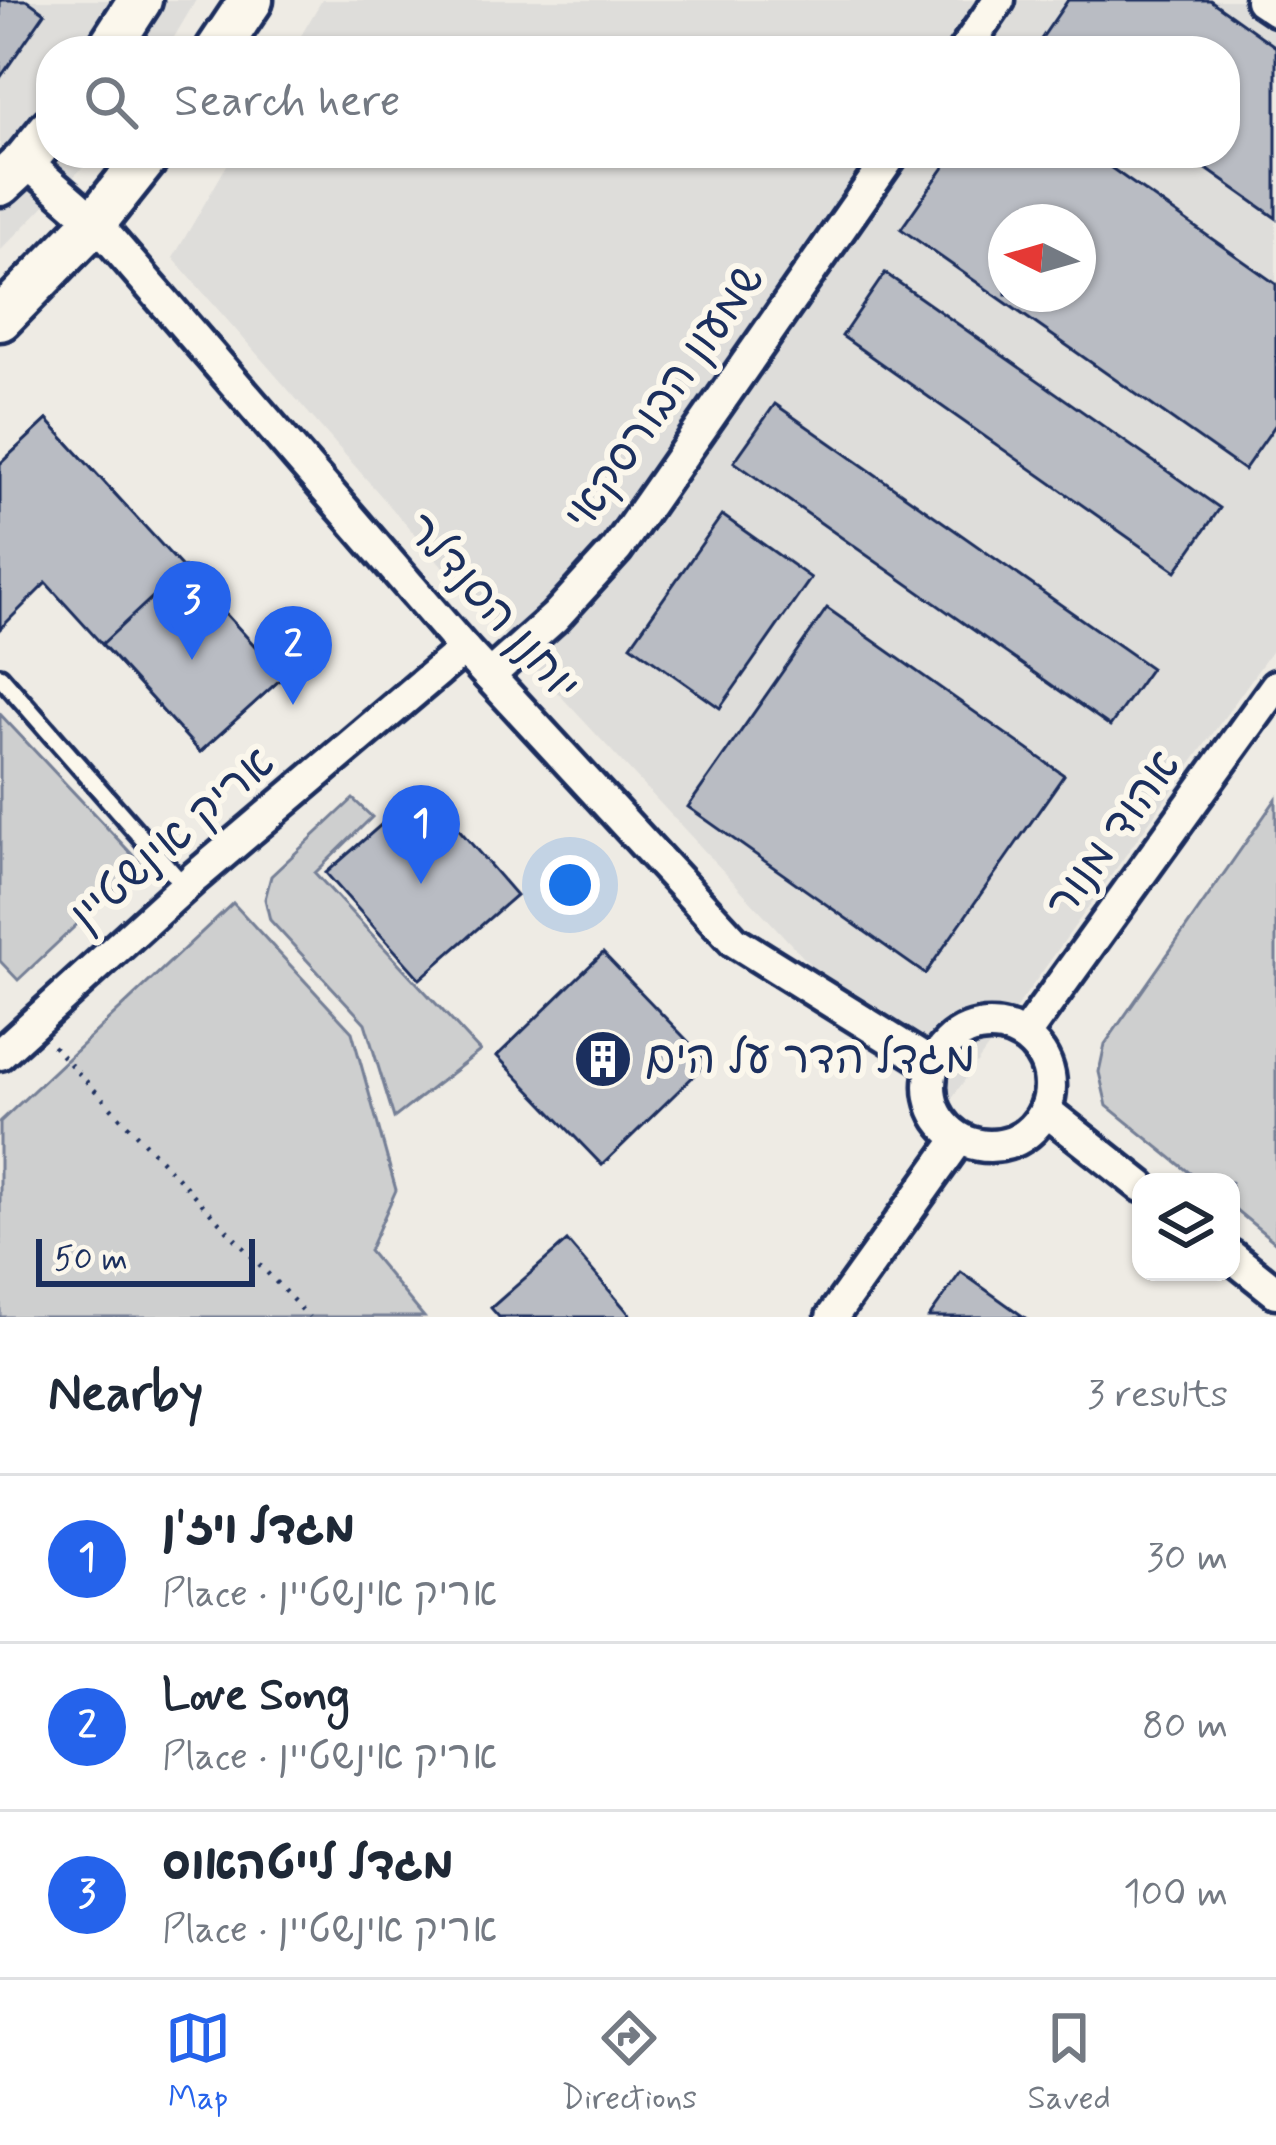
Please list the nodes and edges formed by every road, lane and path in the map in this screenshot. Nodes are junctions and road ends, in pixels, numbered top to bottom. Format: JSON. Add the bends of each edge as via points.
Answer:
{"nodes":[{"id":1,"x":140,"y":0,"type":"edge"},
{"id":2,"x":251,"y":0,"type":"edge"},
{"id":3,"x":1000,"y":0,"type":"edge"},
{"id":4,"x":1262,"y":0,"type":"edge"},
{"id":5,"x":1276,"y":10,"type":"edge"},
{"id":6,"x":117,"y":36,"type":"edge"},
{"id":7,"x":227,"y":36,"type":"edge"},
{"id":8,"x":975,"y":36,"type":"edge"},
{"id":9,"x":25,"y":158,"type":"edge"},
{"id":10,"x":138,"y":168,"type":"edge"},
{"id":11,"x":883,"y":168,"type":"edge"},
{"id":12,"x":95,"y":222,"type":"junction"},
{"id":13,"x":0,"y":319,"type":"edge"},
{"id":14,"x":464,"y":650,"type":"junction"},
{"id":15,"x":0,"y":676,"type":"edge"},
{"id":16,"x":489,"y":676,"type":"junction"},
{"id":17,"x":1276,"y":686,"type":"edge"},
{"id":18,"x":184,"y":886,"type":"junction"},
{"id":19,"x":13,"y":1033,"type":"edge"},
{"id":20,"x":1024,"y":1036,"type":"junction"},
{"id":21,"x":933,"y":1065,"type":"junction"},
{"id":22,"x":1046,"y":1111,"type":"junction"},
{"id":23,"x":959,"y":1138,"type":"junction"},
{"id":24,"x":1132,"y":1179,"type":"edge"},
{"id":25,"x":1240,"y":1263,"type":"edge"},
{"id":26,"x":1276,"y":1292,"type":"edge"},
{"id":27,"x":308,"y":1317,"type":"edge"},
{"id":28,"x":832,"y":1317,"type":"edge"}],
"edges":[{"from":1,"to":6,"type":"main road"},
{"from":2,"to":7,"type":"main road"},
{"from":3,"to":8,"type":"street"},
{"from":4,"to":5,"type":"street"},
{"from":9,"to":12,"type":"street","name":"יוחנן הסנדלר"},
{"from":10,"to":12,"type":"main road"},
{"from":11,"to":16,"type":"street","name":"שמעון הבורסקאי","via":[[617,549]]},
{"from":12,"to":13,"type":"main road"},
{"from":12,"to":14,"type":"street","name":"יוחנן הסנדלר"},
{"from":14,"to":16,"type":"street","name":"יוחנן הסנדלר"},
{"from":14,"to":18,"type":"street","name":"אריק אינשטיין"},
{"from":15,"to":18,"type":"lane"},
{"from":16,"to":21,"type":"street","name":"יוחנן הסנדלר","via":[[734,941]]},
{"from":17,"to":20,"type":"street","name":"אהוד מנור"},
{"from":18,"to":19,"type":"street","name":"אריק אינשטיין"},
{"from":19,"to":27,"type":"path"},
{"from":20,"to":21,"type":"street","via":[[984,1025],[964,1031]]},
{"from":20,"to":22,"type":"street","via":[[1048,1069]]},
{"from":21,"to":23,"type":"street","via":[[933,1106]]},
{"from":22,"to":23,"type":"street","via":[[1015,1142],[994,1147]]},
{"from":22,"to":24,"type":"street"},
{"from":23,"to":28,"type":"street"},
{"from":25,"to":26,"type":"street"}]}
